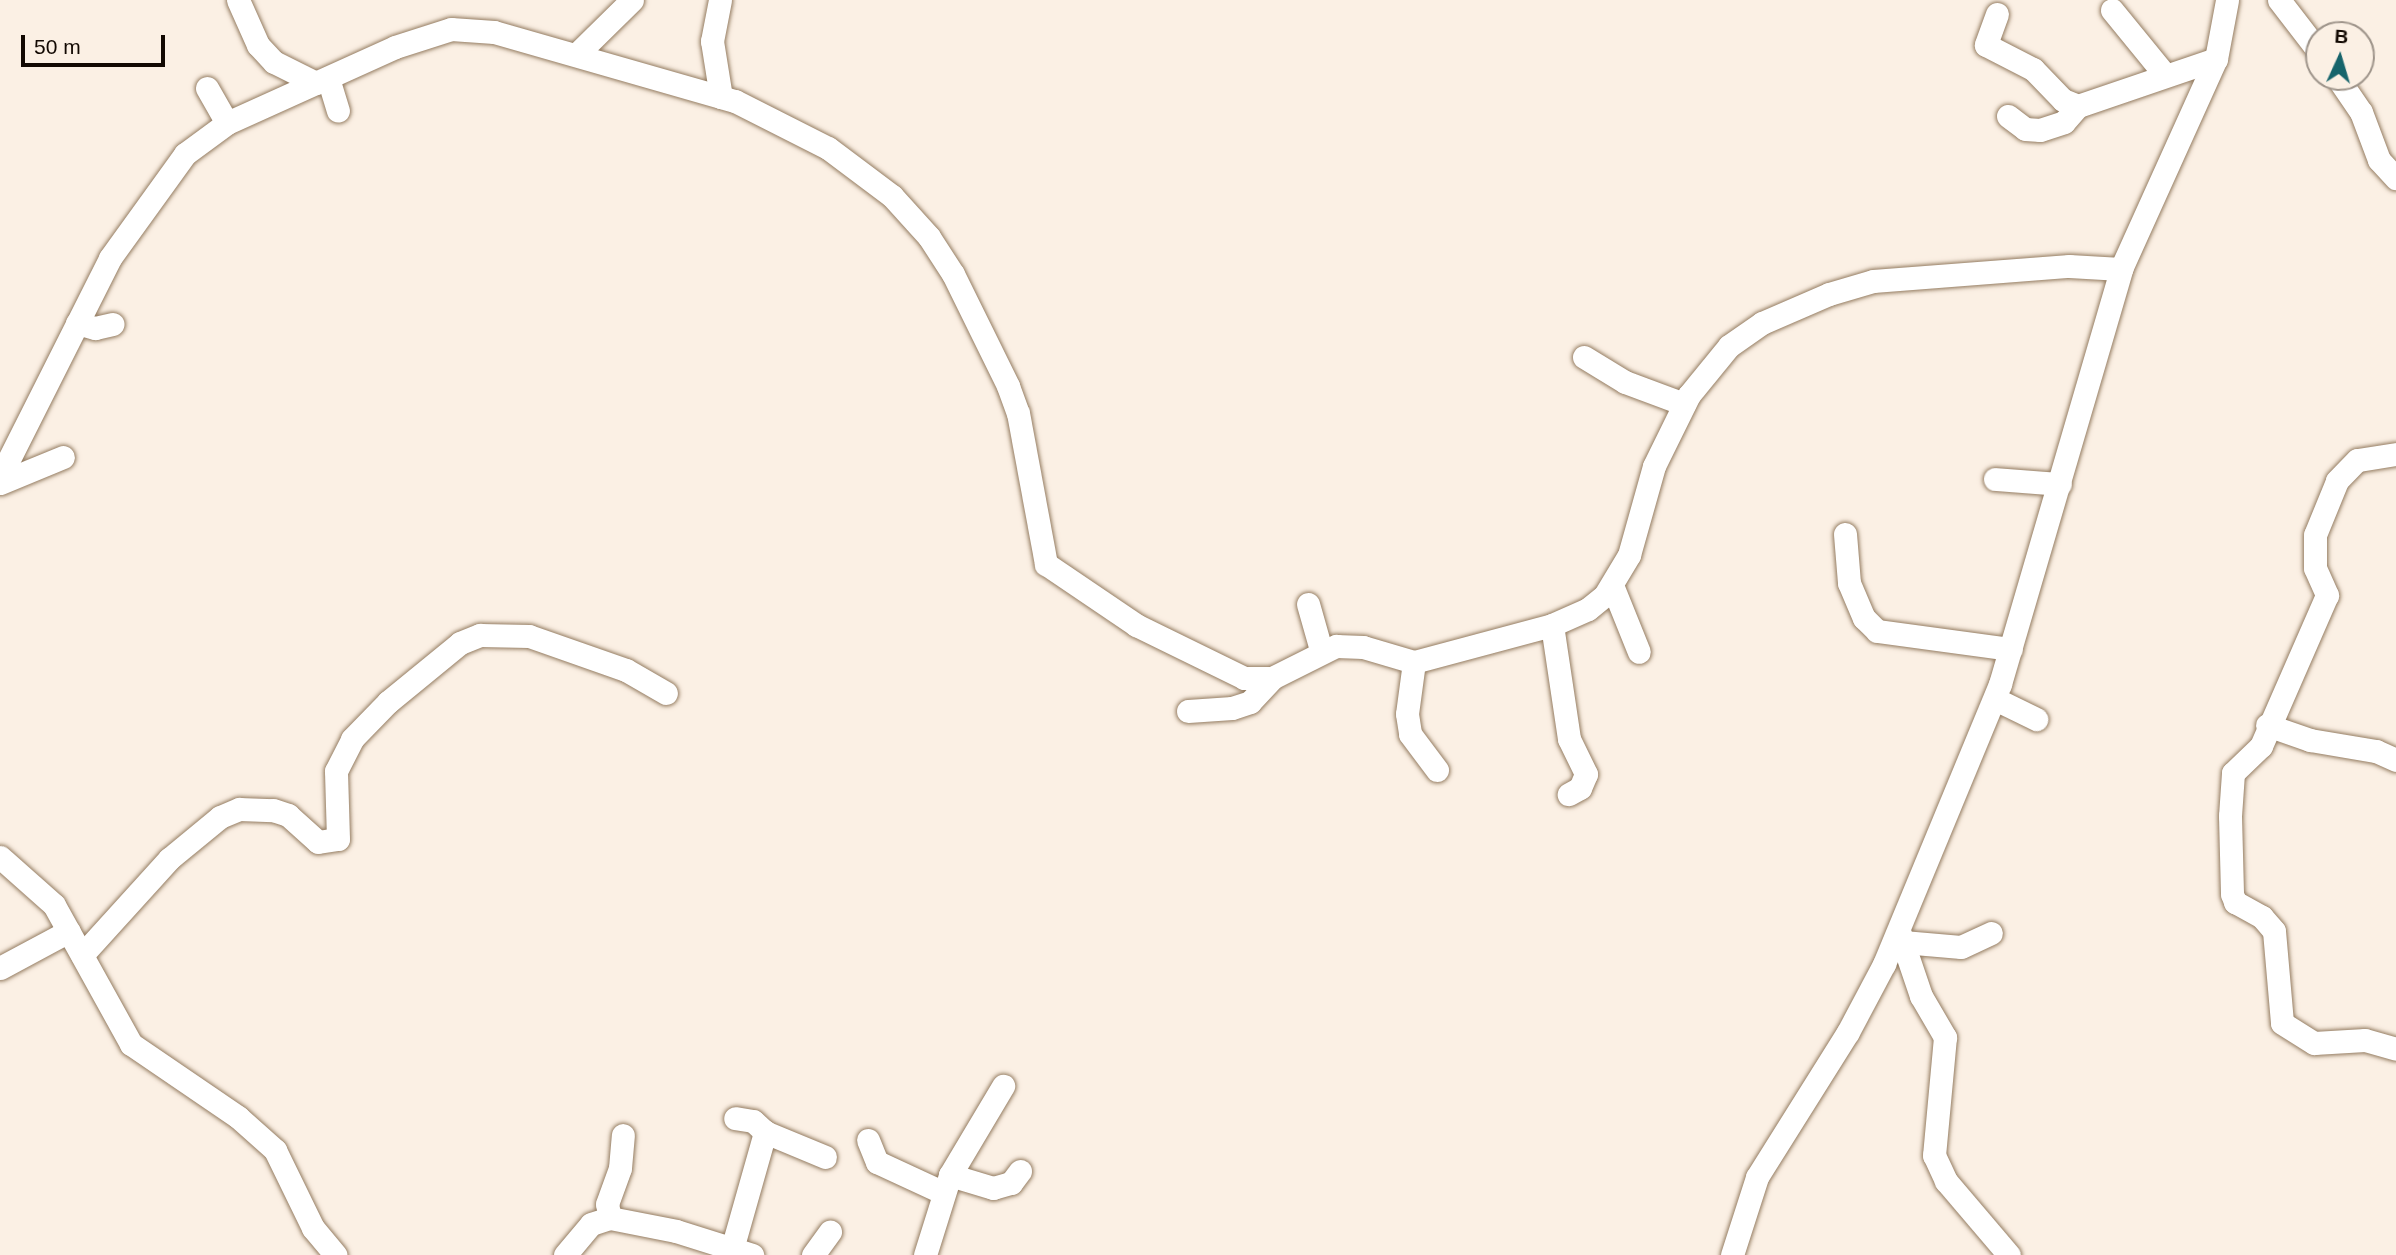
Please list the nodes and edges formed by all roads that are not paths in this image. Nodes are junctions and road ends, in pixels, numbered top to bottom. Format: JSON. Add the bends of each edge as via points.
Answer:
{"nodes":[{"id":1,"x":238,"y":0,"type":"edge"},
{"id":2,"x":632,"y":0,"type":"edge"},
{"id":3,"x":720,"y":0,"type":"edge"},
{"id":4,"x":2227,"y":0,"type":"edge"},
{"id":5,"x":2279,"y":0,"type":"edge"},
{"id":6,"x":2112,"y":10,"type":"dead end"},
{"id":7,"x":1997,"y":14,"type":"dead end"},
{"id":8,"x":2305,"y":34,"type":"edge"},
{"id":9,"x":577,"y":54,"type":"junction"},
{"id":10,"x":2216,"y":59,"type":"junction"},
{"id":11,"x":2165,"y":75,"type":"junction"},
{"id":12,"x":322,"y":80,"type":"junction"},
{"id":13,"x":207,"y":88,"type":"dead end"},
{"id":14,"x":2347,"y":91,"type":"edge"},
{"id":15,"x":721,"y":97,"type":"junction"},
{"id":16,"x":2078,"y":106,"type":"junction"},
{"id":17,"x":338,"y":110,"type":"dead end"},
{"id":18,"x":2008,"y":116,"type":"dead end"},
{"id":19,"x":227,"y":123,"type":"junction"},
{"id":20,"x":2396,"y":178,"type":"edge"},
{"id":21,"x":2121,"y":269,"type":"junction"},
{"id":22,"x":77,"y":323,"type":"junction"},
{"id":23,"x":113,"y":324,"type":"dead end"},
{"id":24,"x":1584,"y":357,"type":"dead end"},
{"id":25,"x":1684,"y":404,"type":"junction"},
{"id":26,"x":2396,"y":454,"type":"edge"},
{"id":27,"x":63,"y":457,"type":"dead end"},
{"id":28,"x":0,"y":477,"type":"edge"},
{"id":29,"x":1995,"y":479,"type":"dead end"},
{"id":30,"x":0,"y":483,"type":"edge"},
{"id":31,"x":2060,"y":484,"type":"junction"},
{"id":32,"x":1845,"y":534,"type":"dead end"},
{"id":33,"x":1612,"y":585,"type":"junction"},
{"id":34,"x":1308,"y":604,"type":"dead end"},
{"id":35,"x":1552,"y":625,"type":"junction"},
{"id":36,"x":2011,"y":649,"type":"junction"},
{"id":37,"x":1321,"y":650,"type":"junction"},
{"id":38,"x":1639,"y":652,"type":"dead end"},
{"id":39,"x":1414,"y":662,"type":"junction"},
{"id":40,"x":1272,"y":678,"type":"junction"},
{"id":41,"x":666,"y":693,"type":"dead end"},
{"id":42,"x":1994,"y":699,"type":"junction"},
{"id":43,"x":1188,"y":711,"type":"dead end"},
{"id":44,"x":2036,"y":719,"type":"dead end"},
{"id":45,"x":2267,"y":725,"type":"junction"},
{"id":46,"x":2396,"y":760,"type":"edge"},
{"id":47,"x":1437,"y":770,"type":"dead end"},
{"id":48,"x":1569,"y":794,"type":"dead end"},
{"id":49,"x":0,"y":857,"type":"edge"},
{"id":50,"x":69,"y":931,"type":"junction"},
{"id":51,"x":1991,"y":933,"type":"dead end"},
{"id":52,"x":1901,"y":936,"type":"junction"},
{"id":53,"x":82,"y":956,"type":"junction"},
{"id":54,"x":0,"y":968,"type":"edge"},
{"id":55,"x":2396,"y":1049,"type":"edge"},
{"id":56,"x":1003,"y":1086,"type":"dead end"},
{"id":57,"x":735,"y":1118,"type":"dead end"},
{"id":58,"x":765,"y":1132,"type":"junction"},
{"id":59,"x":624,"y":1135,"type":"dead end"},
{"id":60,"x":868,"y":1140,"type":"dead end"},
{"id":61,"x":825,"y":1157,"type":"dead end"},
{"id":62,"x":1020,"y":1171,"type":"dead end"},
{"id":63,"x":946,"y":1183,"type":"junction"},
{"id":64,"x":611,"y":1218,"type":"junction"},
{"id":65,"x":830,"y":1233,"type":"dead end"},
{"id":66,"x":742,"y":1252,"type":"edge"},
{"id":67,"x":336,"y":1255,"type":"edge"},
{"id":68,"x":565,"y":1255,"type":"edge"},
{"id":69,"x":813,"y":1255,"type":"edge"},
{"id":70,"x":925,"y":1255,"type":"edge"},
{"id":71,"x":1732,"y":1255,"type":"edge"},
{"id":72,"x":2009,"y":1255,"type":"edge"}],
"edges":[{"from":1,"to":12,"type":"street","via":[[258,46],[274,62]]},
{"from":2,"to":9,"type":"street"},
{"from":3,"to":15,"type":"street","via":[[712,41]]},
{"from":4,"to":10,"type":"street"},
{"from":5,"to":8,"type":"street"},
{"from":6,"to":11,"type":"street"},
{"from":7,"to":16,"type":"street","via":[[1986,45],[2033,69],[2063,100]]},
{"from":9,"to":12,"type":"street","via":[[494,32],[451,29]]},
{"from":9,"to":15,"type":"street"},
{"from":10,"to":11,"type":"street"},
{"from":10,"to":21,"type":"street"},
{"from":11,"to":16,"type":"street"},
{"from":12,"to":17,"type":"street"},
{"from":12,"to":19,"type":"street"},
{"from":13,"to":19,"type":"street"},
{"from":14,"to":20,"type":"street","via":[[2361,112],[2379,160]]},
{"from":15,"to":40,"type":"street","via":[[765,113],[854,165],[910,213],[929,237],[953,274],[1018,413],[1046,564],[1136,625],[1194,657],[1244,678]]},
{"from":16,"to":18,"type":"street","via":[[2064,122],[2040,130],[2025,129]]},
{"from":19,"to":22,"type":"street","via":[[185,154],[146,201]]},
{"from":21,"to":25,"type":"street","via":[[2069,266],[1855,285],[1742,335],[1709,368]]},
{"from":21,"to":31,"type":"street"},
{"from":22,"to":23,"type":"street","via":[[95,328]]},
{"from":22,"to":28,"type":"street"},
{"from":24,"to":25,"type":"street","via":[[1625,382]]},
{"from":25,"to":33,"type":"street","via":[[1664,442],[1636,536]]},
{"from":26,"to":45,"type":"street","via":[[2357,460],[2337,481],[2315,535],[2315,568],[2327,596]]},
{"from":27,"to":30,"type":"street"},
{"from":29,"to":31,"type":"street"},
{"from":31,"to":36,"type":"street"},
{"from":32,"to":36,"type":"street","via":[[1849,583],[1864,618],[1877,631]]},
{"from":33,"to":35,"type":"street","via":[[1588,609]]},
{"from":33,"to":38,"type":"street"},
{"from":34,"to":37,"type":"street"},
{"from":35,"to":39,"type":"street"},
{"from":35,"to":48,"type":"street","via":[[1569,739],[1586,774],[1580,788]]},
{"from":36,"to":42,"type":"street"},
{"from":37,"to":39,"type":"street","via":[[1363,647]]},
{"from":37,"to":40,"type":"street"},
{"from":39,"to":47,"type":"street","via":[[1407,714],[1410,734]]},
{"from":40,"to":43,"type":"street","via":[[1250,702]]},
{"from":41,"to":53,"type":"street","via":[[626,670],[529,636],[480,635],[460,643],[352,738],[336,771],[338,838],[318,842],[288,815],[273,810],[239,809],[220,817],[169,859]]},
{"from":42,"to":44,"type":"street"},
{"from":42,"to":52,"type":"street"},
{"from":45,"to":46,"type":"street"},
{"from":45,"to":55,"type":"street","via":[[2261,746],[2233,773],[2231,868],[2235,902],[2262,917],[2274,931],[2278,1014],[2282,1023],[2314,1043],[2365,1040]]},
{"from":49,"to":50,"type":"street","via":[[54,905]]},
{"from":50,"to":53,"type":"street"},
{"from":50,"to":54,"type":"street"},
{"from":51,"to":52,"type":"street","via":[[1961,947]]},
{"from":52,"to":71,"type":"street","via":[[1849,1032],[1757,1177]]},
{"from":52,"to":72,"type":"street","via":[[1921,996],[1945,1037],[1934,1155],[1946,1181]]},
{"from":53,"to":67,"type":"street","via":[[131,1044],[238,1117],[275,1150],[313,1228]]},
{"from":56,"to":63,"type":"street"},
{"from":57,"to":58,"type":"street","via":[[753,1121]]},
{"from":58,"to":61,"type":"street"},
{"from":58,"to":66,"type":"street"},
{"from":59,"to":64,"type":"street","via":[[620,1168],[607,1204]]},
{"from":60,"to":63,"type":"street","via":[[877,1163]]},
{"from":62,"to":63,"type":"street","via":[[1011,1183],[993,1188]]},
{"from":63,"to":70,"type":"street"},
{"from":64,"to":66,"type":"street"},
{"from":64,"to":68,"type":"street","via":[[591,1224]]},
{"from":65,"to":69,"type":"street"}]}
